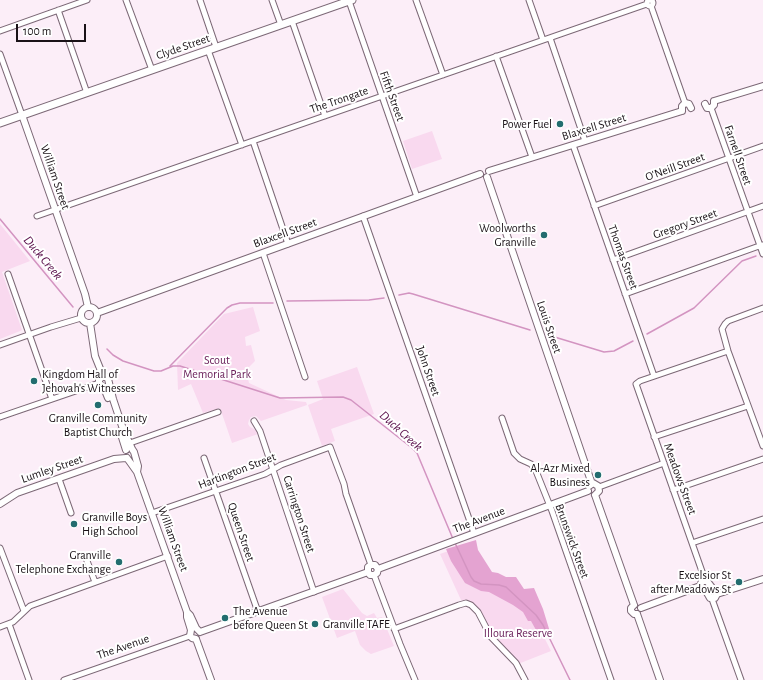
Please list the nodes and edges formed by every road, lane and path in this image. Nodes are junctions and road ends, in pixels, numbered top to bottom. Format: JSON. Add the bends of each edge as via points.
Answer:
{"nodes":[{"id":1,"x":87,"y":0,"type":"edge"},
{"id":2,"x":126,"y":0,"type":"edge"},
{"id":3,"x":200,"y":0,"type":"edge"},
{"id":4,"x":272,"y":0,"type":"edge"},
{"id":5,"x":416,"y":0,"type":"edge"},
{"id":6,"x":529,"y":0,"type":"edge"},
{"id":7,"x":348,"y":1,"type":"edge"},
{"id":8,"x":651,"y":2,"type":"edge"},
{"id":9,"x":58,"y":10,"type":"junction"},
{"id":10,"x":292,"y":21,"type":"junction"},
{"id":11,"x":281,"y":25,"type":"junction"},
{"id":12,"x":0,"y":31,"type":"edge"},
{"id":13,"x":550,"y":38,"type":"junction"},
{"id":14,"x":543,"y":40,"type":"junction"},
{"id":15,"x":216,"y":47,"type":"junction"},
{"id":16,"x":208,"y":50,"type":"junction"},
{"id":17,"x":0,"y":54,"type":"edge"},
{"id":18,"x":496,"y":56,"type":"junction"},
{"id":19,"x":152,"y":70,"type":"junction"},
{"id":20,"x":443,"y":75,"type":"junction"},
{"id":21,"x":763,"y":86,"type":"edge"},
{"id":22,"x":87,"y":93,"type":"junction"},
{"id":23,"x":382,"y":96,"type":"junction"},
{"id":24,"x":714,"y":101,"type":"junction"},
{"id":25,"x":685,"y":103,"type":"junction"},
{"id":26,"x":704,"y":104,"type":"junction"},
{"id":27,"x":691,"y":108,"type":"junction"},
{"id":28,"x":711,"y":108,"type":"junction"},
{"id":29,"x":682,"y":111,"type":"junction"},
{"id":30,"x":22,"y":115,"type":"junction"},
{"id":31,"x":325,"y":116,"type":"junction"},
{"id":32,"x":0,"y":123,"type":"edge"},
{"id":33,"x":252,"y":141,"type":"junction"},
{"id":34,"x":586,"y":141,"type":"junction"},
{"id":35,"x":242,"y":145,"type":"junction"},
{"id":36,"x":573,"y":145,"type":"junction"},
{"id":37,"x":763,"y":146,"type":"edge"},
{"id":38,"x":532,"y":157,"type":"junction"},
{"id":39,"x":729,"y":158,"type":"junction"},
{"id":40,"x":489,"y":171,"type":"junction"},
{"id":41,"x":480,"y":174,"type":"junction"},
{"id":42,"x":486,"y":178,"type":"junction"},
{"id":43,"x":417,"y":197,"type":"junction"},
{"id":44,"x":594,"y":206,"type":"junction"},
{"id":45,"x":763,"y":206,"type":"edge"},
{"id":46,"x":54,"y":210,"type":"junction"},
{"id":47,"x":748,"y":212,"type":"junction"},
{"id":48,"x":37,"y":216,"type":"dead end"},
{"id":49,"x":364,"y":216,"type":"junction"},
{"id":50,"x":288,"y":244,"type":"junction"},
{"id":51,"x":762,"y":245,"type":"edge"},
{"id":52,"x":263,"y":253,"type":"junction"},
{"id":53,"x":763,"y":254,"type":"edge"},
{"id":54,"x":613,"y":260,"type":"junction"},
{"id":55,"x":8,"y":274,"type":"dead end"},
{"id":56,"x":625,"y":294,"type":"junction"},
{"id":57,"x":88,"y":307,"type":"junction"},
{"id":58,"x":763,"y":308,"type":"edge"},
{"id":59,"x":97,"y":313,"type":"junction"},
{"id":60,"x":82,"y":318,"type":"junction"},
{"id":61,"x":90,"y":323,"type":"junction"},
{"id":62,"x":30,"y":334,"type":"junction"},
{"id":63,"x":0,"y":345,"type":"edge"},
{"id":64,"x":728,"y":351,"type":"junction"},
{"id":65,"x":103,"y":376,"type":"junction"},
{"id":66,"x":654,"y":376,"type":"junction"},
{"id":67,"x":305,"y":377,"type":"dead end"},
{"id":68,"x":109,"y":382,"type":"junction"},
{"id":69,"x":101,"y":385,"type":"junction"},
{"id":70,"x":52,"y":399,"type":"junction"},
{"id":71,"x":748,"y":406,"type":"junction"},
{"id":72,"x":218,"y":412,"type":"dead end"},
{"id":73,"x":0,"y":417,"type":"edge"},
{"id":74,"x":502,"y":418,"type":"dead end"},
{"id":75,"x":254,"y":421,"type":"dead end"},
{"id":76,"x":654,"y":437,"type":"junction"},
{"id":77,"x":763,"y":446,"type":"edge"},
{"id":78,"x":128,"y":452,"type":"junction"},
{"id":79,"x":204,"y":458,"type":"dead end"},
{"id":80,"x":763,"y":459,"type":"edge"},
{"id":81,"x":664,"y":464,"type":"junction"},
{"id":82,"x":274,"y":470,"type":"junction"},
{"id":83,"x":59,"y":479,"type":"junction"},
{"id":84,"x":592,"y":484,"type":"junction"},
{"id":85,"x":599,"y":487,"type":"junction"},
{"id":86,"x":673,"y":490,"type":"junction"},
{"id":87,"x":216,"y":491,"type":"junction"},
{"id":88,"x":588,"y":491,"type":"junction"},
{"id":89,"x":595,"y":495,"type":"junction"},
{"id":90,"x":0,"y":504,"type":"edge"},
{"id":91,"x":549,"y":505,"type":"junction"},
{"id":92,"x":71,"y":513,"type":"dead end"},
{"id":93,"x":152,"y":513,"type":"junction"},
{"id":94,"x":763,"y":519,"type":"edge"},
{"id":95,"x":474,"y":533,"type":"junction"},
{"id":96,"x":692,"y":543,"type":"junction"},
{"id":97,"x":0,"y":548,"type":"edge"},
{"id":98,"x":168,"y":556,"type":"junction"},
{"id":99,"x":87,"y":561,"type":"dead end"},
{"id":100,"x":371,"y":565,"type":"junction"},
{"id":101,"x":378,"y":568,"type":"junction"},
{"id":102,"x":368,"y":572,"type":"junction"},
{"id":103,"x":374,"y":575,"type":"junction"},
{"id":104,"x":763,"y":579,"type":"edge"},
{"id":105,"x":705,"y":580,"type":"junction"},
{"id":106,"x":95,"y":582,"type":"junction"},
{"id":107,"x":700,"y":586,"type":"junction"},
{"id":108,"x":314,"y":592,"type":"junction"},
{"id":109,"x":715,"y":596,"type":"junction"},
{"id":110,"x":634,"y":604,"type":"junction"},
{"id":111,"x":641,"y":608,"type":"junction"},
{"id":112,"x":24,"y":611,"type":"junction"},
{"id":113,"x":258,"y":612,"type":"junction"},
{"id":114,"x":637,"y":614,"type":"junction"},
{"id":115,"x":9,"y":624,"type":"junction"},
{"id":116,"x":0,"y":627,"type":"edge"},
{"id":117,"x":394,"y":629,"type":"junction"},
{"id":118,"x":194,"y":631,"type":"junction"},
{"id":119,"x":80,"y":674,"type":"junction"},
{"id":120,"x":29,"y":680,"type":"edge"},
{"id":121,"x":64,"y":680,"type":"edge"},
{"id":122,"x":83,"y":680,"type":"edge"},
{"id":123,"x":211,"y":680,"type":"edge"},
{"id":124,"x":415,"y":680,"type":"edge"},
{"id":125,"x":525,"y":680,"type":"edge"},
{"id":126,"x":611,"y":680,"type":"edge"},
{"id":127,"x":660,"y":680,"type":"edge"},
{"id":128,"x":741,"y":680,"type":"edge"}],
"edges":[{"from":1,"to":9,"type":"street"},
{"from":2,"to":19,"type":"street"},
{"from":3,"to":15,"type":"street"},
{"from":4,"to":11,"type":"street"},
{"from":5,"to":20,"type":"street"},
{"from":6,"to":14,"type":"street"},
{"from":7,"to":10,"type":"main road","name":"Clyde Street"},
{"from":7,"to":23,"type":"street","name":"Fifth Street"},
{"from":8,"to":13,"type":"street","name":"The Trongate"},
{"from":8,"to":25,"type":"street"},
{"from":9,"to":12,"type":"street"},
{"from":9,"to":22,"type":"street"},
{"from":10,"to":11,"type":"main road","name":"Clyde Street"},
{"from":10,"to":31,"type":"street"},
{"from":11,"to":15,"type":"main road","name":"Clyde Street"},
{"from":13,"to":14,"type":"street","name":"The Trongate"},
{"from":13,"to":34,"type":"street"},
{"from":14,"to":18,"type":"street","name":"The Trongate"},
{"from":15,"to":16,"type":"main road","name":"Clyde Street"},
{"from":16,"to":19,"type":"main road","name":"Clyde Street"},
{"from":16,"to":35,"type":"street"},
{"from":17,"to":30,"type":"street","name":"William Street"},
{"from":18,"to":20,"type":"street","name":"The Trongate"},
{"from":18,"to":38,"type":"street"},
{"from":19,"to":22,"type":"main road","name":"Clyde Street"},
{"from":20,"to":23,"type":"street","name":"The Trongate"},
{"from":21,"to":24,"type":"street"},
{"from":22,"to":30,"type":"main road","name":"Clyde Street"},
{"from":23,"to":31,"type":"street","name":"The Trongate"},
{"from":23,"to":43,"type":"street","name":"Fifth Street"},
{"from":24,"to":26,"type":"street","via":[[708,99]]},
{"from":24,"to":28,"type":"street"},
{"from":25,"to":27,"type":"street"},
{"from":25,"to":29,"type":"street"},
{"from":26,"to":27,"type":"street"},
{"from":26,"to":28,"type":"street"},
{"from":27,"to":29,"type":"street","via":[[688,112]]},
{"from":28,"to":39,"type":"street","name":"Farnell Street"},
{"from":29,"to":34,"type":"street","name":"Blaxcell Street"},
{"from":30,"to":32,"type":"main road","name":"Clyde Street"},
{"from":30,"to":46,"type":"street","name":"William Street"},
{"from":31,"to":33,"type":"street","name":"The Trongate"},
{"from":33,"to":35,"type":"street","name":"The Trongate"},
{"from":33,"to":50,"type":"street"},
{"from":34,"to":36,"type":"street","name":"Blaxcell Street"},
{"from":35,"to":46,"type":"street","name":"The Trongate"},
{"from":36,"to":38,"type":"street","name":"Blaxcell Street"},
{"from":36,"to":44,"type":"street","name":"Thomas Street"},
{"from":37,"to":39,"type":"street","name":"O'Neill Street"},
{"from":38,"to":40,"type":"street","name":"Blaxcell Street"},
{"from":39,"to":44,"type":"street","name":"O'Neill Street"},
{"from":39,"to":47,"type":"street","name":"Farnell Street"},
{"from":40,"to":41,"type":"street","via":[[486,168],[482,169]]},
{"from":40,"to":42,"type":"street","via":[[490,174]]},
{"from":41,"to":42,"type":"street"},
{"from":41,"to":43,"type":"street","name":"Blaxcell Street"},
{"from":42,"to":84,"type":"street","name":"Louis Street"},
{"from":43,"to":49,"type":"street","name":"Blaxcell Street"},
{"from":44,"to":54,"type":"street","name":"Thomas Street"},
{"from":45,"to":47,"type":"street","name":"Gregory Street"},
{"from":46,"to":48,"type":"street","name":"The Trongate"},
{"from":46,"to":57,"type":"street","name":"William Street"},
{"from":47,"to":51,"type":"street","name":"Farnell Street"},
{"from":47,"to":54,"type":"street","name":"Gregory Street"},
{"from":49,"to":50,"type":"street","name":"Blaxcell Street"},
{"from":49,"to":95,"type":"street","name":"John Street"},
{"from":50,"to":52,"type":"street","name":"Blaxcell Street"},
{"from":51,"to":53,"type":"street","name":"Farnell Street"},
{"from":51,"to":56,"type":"street"},
{"from":52,"to":59,"type":"street","name":"Blaxcell Street"},
{"from":52,"to":67,"type":"street"},
{"from":54,"to":56,"type":"street","name":"Thomas Street"},
{"from":55,"to":62,"type":"street"},
{"from":56,"to":66,"type":"street","name":"Thomas Street"},
{"from":57,"to":59,"type":"street"},
{"from":57,"to":60,"type":"street","via":[[82,311]]},
{"from":58,"to":64,"type":"street","via":[[725,324],[722,329]]},
{"from":59,"to":61,"type":"street","via":[[96,319]]},
{"from":60,"to":61,"type":"street"},
{"from":60,"to":62,"type":"street"},
{"from":61,"to":65,"type":"street","via":[[95,356]]},
{"from":62,"to":63,"type":"street"},
{"from":62,"to":70,"type":"street"},
{"from":64,"to":66,"type":"street"},
{"from":64,"to":71,"type":"street"},
{"from":65,"to":68,"type":"street"},
{"from":65,"to":69,"type":"street","via":[[99,380]]},
{"from":66,"to":76,"type":"street","name":"Meadows Street","via":[[636,384]]},
{"from":68,"to":69,"type":"street","via":[[106,386]]},
{"from":68,"to":78,"type":"street","name":"William Street"},
{"from":69,"to":70,"type":"street"},
{"from":69,"to":78,"type":"street","name":"William Street","via":[[107,394]]},
{"from":70,"to":73,"type":"street"},
{"from":71,"to":76,"type":"street"},
{"from":71,"to":77,"type":"street"},
{"from":72,"to":78,"type":"street"},
{"from":74,"to":91,"type":"street","name":"Brunswick Street","via":[[514,453],[531,464],[536,471]]},
{"from":75,"to":82,"type":"street","name":"Carrington Street"},
{"from":76,"to":81,"type":"street","name":"Meadows Street"},
{"from":78,"to":83,"type":"street","name":"Lumley Street"},
{"from":78,"to":93,"type":"street","name":"William Street"},
{"from":79,"to":87,"type":"street","name":"Queen Street"},
{"from":80,"to":86,"type":"street"},
{"from":81,"to":85,"type":"street"},
{"from":81,"to":86,"type":"street","name":"Meadows Street"},
{"from":82,"to":87,"type":"street","name":"Hartington Street"},
{"from":82,"to":100,"type":"street","name":"Hartington Street","via":[[330,447]]},
{"from":82,"to":108,"type":"street","name":"Carrington Street"},
{"from":83,"to":90,"type":"street","name":"Lumley Street","via":[[16,493]]},
{"from":83,"to":92,"type":"street"},
{"from":84,"to":85,"type":"street"},
{"from":84,"to":88,"type":"street"},
{"from":85,"to":89,"type":"street"},
{"from":86,"to":96,"type":"street","name":"Meadows Street"},
{"from":87,"to":93,"type":"street","name":"Hartington Street"},
{"from":87,"to":113,"type":"street","name":"Queen Street"},
{"from":88,"to":89,"type":"street"},
{"from":88,"to":91,"type":"street","name":"The Avenue"},
{"from":89,"to":110,"type":"street"},
{"from":91,"to":95,"type":"street","name":"The Avenue"},
{"from":91,"to":126,"type":"street","name":"Brunswick Street"},
{"from":93,"to":98,"type":"street","name":"William Street"},
{"from":94,"to":96,"type":"street"},
{"from":95,"to":101,"type":"street","name":"The Avenue"},
{"from":96,"to":105,"type":"street","name":"Meadows Street"},
{"from":97,"to":112,"type":"street"},
{"from":98,"to":106,"type":"street"},
{"from":98,"to":118,"type":"street","name":"William Street"},
{"from":99,"to":106,"type":"street"},
{"from":100,"to":101,"type":"street"},
{"from":100,"to":102,"type":"street"},
{"from":101,"to":103,"type":"street"},
{"from":102,"to":103,"type":"street"},
{"from":102,"to":108,"type":"street","name":"The Avenue"},
{"from":103,"to":117,"type":"street"},
{"from":104,"to":109,"type":"street"},
{"from":105,"to":107,"type":"street"},
{"from":105,"to":109,"type":"street"},
{"from":106,"to":112,"type":"street","via":[[35,604]]},
{"from":107,"to":109,"type":"street","via":[[709,597]]},
{"from":107,"to":111,"type":"street"},
{"from":108,"to":113,"type":"street","name":"The Avenue"},
{"from":109,"to":128,"type":"street"},
{"from":110,"to":111,"type":"street"},
{"from":110,"to":114,"type":"street","via":[[631,611]]},
{"from":111,"to":114,"type":"street"},
{"from":112,"to":115,"type":"street"},
{"from":113,"to":118,"type":"street","name":"The Avenue"},
{"from":114,"to":127,"type":"street"},
{"from":115,"to":116,"type":"street"},
{"from":115,"to":120,"type":"street"},
{"from":117,"to":124,"type":"street"},
{"from":117,"to":125,"type":"street","via":[[466,603],[478,612],[491,636],[516,663]]},
{"from":118,"to":119,"type":"street","name":"The Avenue"},
{"from":118,"to":123,"type":"street","via":[[200,635],[196,639]]},
{"from":119,"to":121,"type":"street","name":"The Avenue"},
{"from":119,"to":122,"type":"street"}]}
